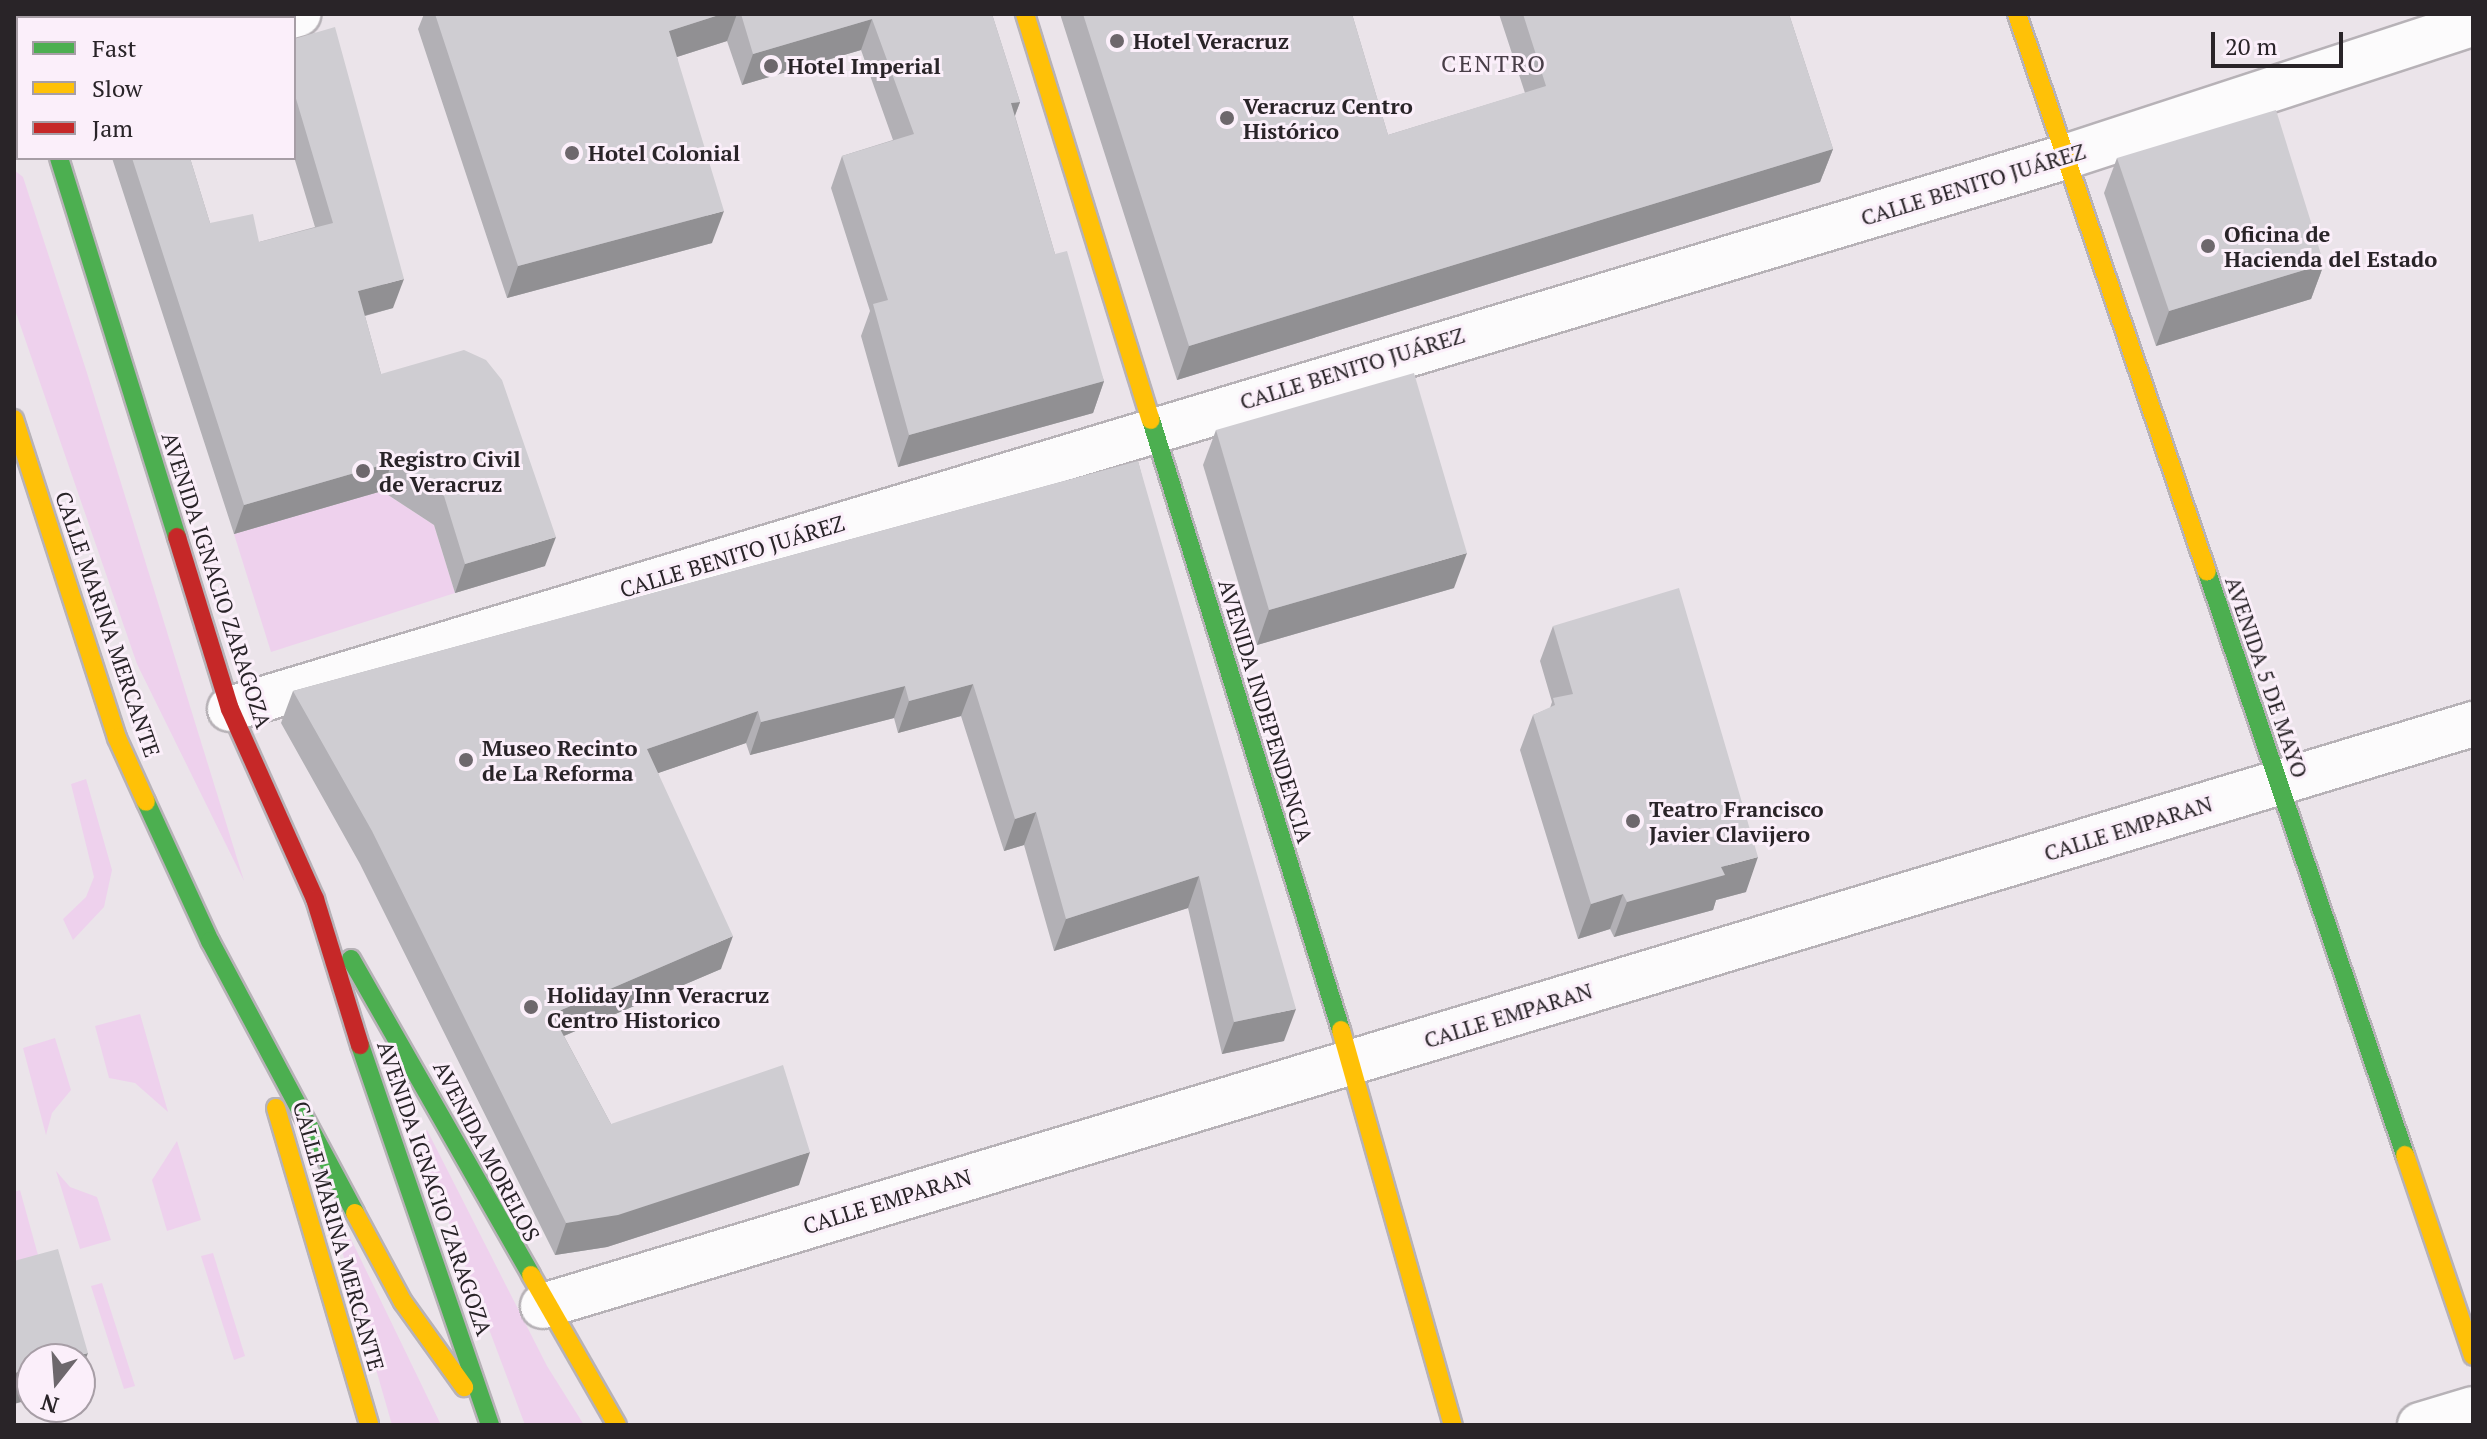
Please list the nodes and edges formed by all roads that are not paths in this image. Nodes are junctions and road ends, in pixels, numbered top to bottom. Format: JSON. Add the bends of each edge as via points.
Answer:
{"nodes":[{"id":1,"x":1025,"y":14,"type":"edge"},
{"id":2,"x":2017,"y":14,"type":"edge"},
{"id":3,"x":2473,"y":24,"type":"edge"},
{"id":4,"x":2065,"y":157,"type":"junction"},
{"id":5,"x":60,"y":160,"type":"edge"},
{"id":6,"x":14,"y":419,"type":"edge"},
{"id":7,"x":1153,"y":428,"type":"junction"},
{"id":8,"x":230,"y":709,"type":"junction"},
{"id":9,"x":2473,"y":724,"type":"edge"},
{"id":10,"x":2278,"y":783,"type":"junction"},
{"id":11,"x":315,"y":899,"type":"junction"},
{"id":12,"x":249,"y":1013,"type":"junction"},
{"id":13,"x":1351,"y":1063,"type":"junction"},
{"id":14,"x":543,"y":1306,"type":"junction"},
{"id":15,"x":2473,"y":1356,"type":"edge"},
{"id":16,"x":2473,"y":1409,"type":"edge"},
{"id":17,"x":488,"y":1422,"type":"edge"},
{"id":18,"x":369,"y":1425,"type":"edge"},
{"id":19,"x":617,"y":1425,"type":"edge"},
{"id":20,"x":1453,"y":1425,"type":"edge"},
{"id":21,"x":2420,"y":1425,"type":"edge"}],
"edges":[{"from":1,"to":7,"type":"main road","name":"AVENIDA INDEPENDENCIA"},
{"from":2,"to":4,"type":"main road","name":"AVENIDA 5 DE MAYO"},
{"from":3,"to":4,"type":"street","name":"CALLE BENITO JUÁREZ"},
{"from":4,"to":7,"type":"street","name":"CALLE BENITO JUÁREZ"},
{"from":4,"to":10,"type":"main road","name":"AVENIDA 5 DE MAYO"},
{"from":5,"to":8,"type":"main road","name":"AVENIDA IGNACIO ZARAGOZA"},
{"from":6,"to":12,"type":"main road","name":"CALLE MARINA MERCANTE","via":[[117,738]]},
{"from":7,"to":8,"type":"street","name":"CALLE BENITO JUÁREZ"},
{"from":7,"to":13,"type":"main road","name":"AVENIDA INDEPENDENCIA"},
{"from":8,"to":11,"type":"main road","name":"AVENIDA IGNACIO ZARAGOZA"},
{"from":9,"to":10,"type":"street","name":"CALLE EMPARAN"},
{"from":10,"to":13,"type":"street","name":"CALLE EMPARAN"},
{"from":10,"to":15,"type":"main road","name":"AVENIDA 5 DE MAYO"},
{"from":11,"to":14,"type":"main road","name":"AVENIDA MORELOS","via":[[435,1100]]},
{"from":11,"to":17,"type":"main road","name":"AVENIDA IGNACIO ZARAGOZA","via":[[390,1143]]},
{"from":12,"to":17,"type":"main road","name":"CALLE MARINA MERCANTE","via":[[403,1302]]},
{"from":12,"to":18,"type":"main road","name":"CALLE MARINA MERCANTE"},
{"from":13,"to":14,"type":"street","name":"CALLE EMPARAN"},
{"from":13,"to":20,"type":"main road","name":"AVENIDA INDEPENDENCIA"},
{"from":14,"to":19,"type":"main road","name":"AVENIDA MORELOS"},
{"from":16,"to":21,"type":"street"}]}
